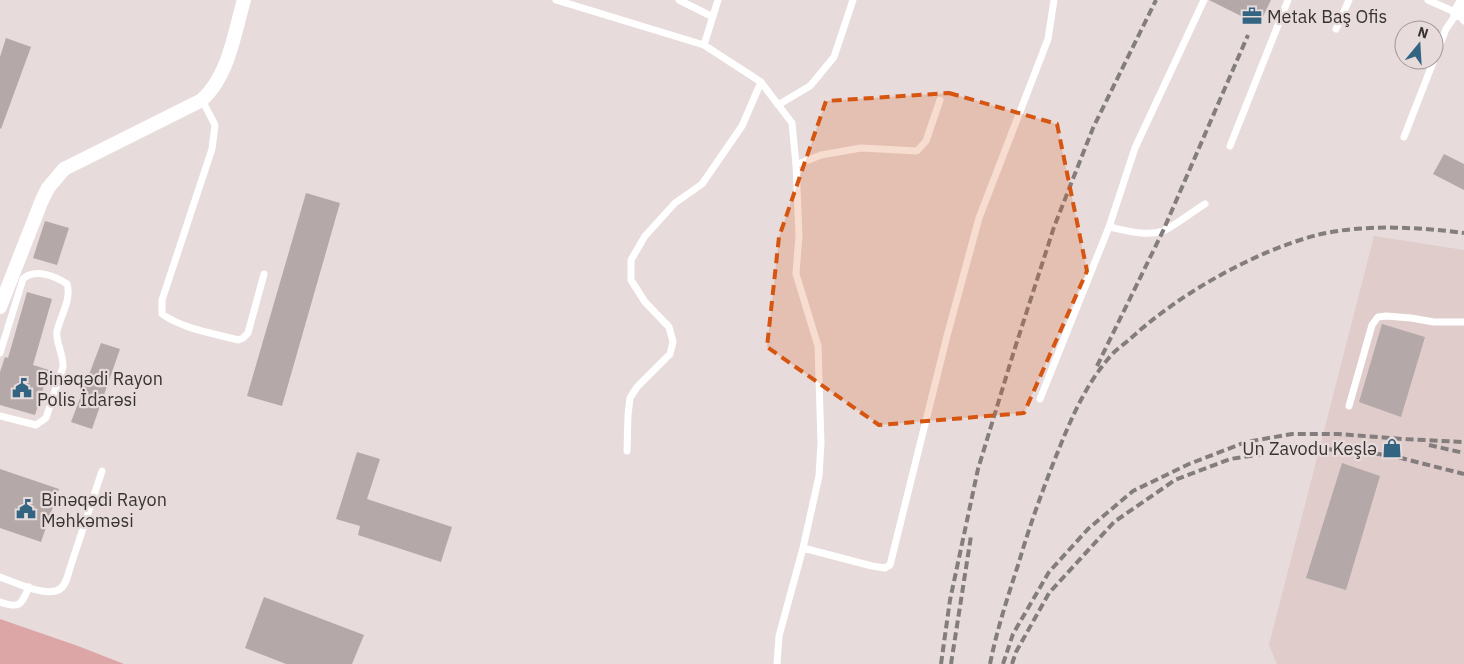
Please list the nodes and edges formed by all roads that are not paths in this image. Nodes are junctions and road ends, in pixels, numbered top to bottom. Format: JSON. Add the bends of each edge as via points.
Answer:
{"nodes":[{"id":1,"x":244,"y":0,"type":"edge"},
{"id":2,"x":556,"y":0,"type":"edge"},
{"id":3,"x":679,"y":0,"type":"edge"},
{"id":4,"x":718,"y":0,"type":"edge"},
{"id":5,"x":853,"y":0,"type":"edge"},
{"id":6,"x":1054,"y":0,"type":"edge"},
{"id":7,"x":1204,"y":0,"type":"edge"},
{"id":8,"x":1288,"y":0,"type":"edge"},
{"id":9,"x":1349,"y":0,"type":"edge"},
{"id":10,"x":1428,"y":0,"type":"edge"},
{"id":11,"x":1462,"y":12,"type":"edge"},
{"id":12,"x":713,"y":17,"type":"junction"},
{"id":13,"x":1336,"y":29,"type":"dead end"},
{"id":14,"x":704,"y":45,"type":"junction"},
{"id":15,"x":761,"y":82,"type":"junction"},
{"id":16,"x":202,"y":100,"type":"junction"},
{"id":17,"x":940,"y":100,"type":"dead end"},
{"id":18,"x":778,"y":104,"type":"junction"},
{"id":19,"x":1404,"y":137,"type":"dead end"},
{"id":20,"x":1230,"y":146,"type":"dead end"},
{"id":21,"x":796,"y":165,"type":"junction"},
{"id":22,"x":1206,"y":204,"type":"dead end"},
{"id":23,"x":1109,"y":226,"type":"junction"},
{"id":24,"x":264,"y":274,"type":"dead end"},
{"id":25,"x":0,"y":307,"type":"edge"},
{"id":26,"x":1464,"y":322,"type":"edge"},
{"id":27,"x":0,"y":353,"type":"edge"},
{"id":28,"x":1040,"y":399,"type":"dead end"},
{"id":29,"x":1349,"y":406,"type":"dead end"},
{"id":30,"x":0,"y":416,"type":"edge"},
{"id":31,"x":627,"y":451,"type":"dead end"},
{"id":32,"x":102,"y":471,"type":"dead end"},
{"id":33,"x":803,"y":548,"type":"junction"},
{"id":34,"x":0,"y":577,"type":"edge"},
{"id":35,"x":28,"y":587,"type":"junction"},
{"id":36,"x":0,"y":602,"type":"edge"},
{"id":37,"x":777,"y":664,"type":"edge"}],
"edges":[{"from":1,"to":16,"type":"street","via":[[228,59],[219,80]]},
{"from":2,"to":14,"type":"lane"},
{"from":3,"to":12,"type":"lane"},
{"from":4,"to":12,"type":"lane"},
{"from":5,"to":18,"type":"lane","via":[[834,57],[810,86]]},
{"from":6,"to":33,"type":"lane","via":[[1048,39],[979,218],[890,565],[885,568],[872,566]]},
{"from":7,"to":23,"type":"lane","via":[[1135,148]]},
{"from":8,"to":20,"type":"lane"},
{"from":9,"to":13,"type":"lane"},
{"from":10,"to":11,"type":"lane"},
{"from":11,"to":19,"type":"lane","via":[[1446,29]]},
{"from":12,"to":14,"type":"lane"},
{"from":14,"to":15,"type":"lane"},
{"from":15,"to":18,"type":"lane"},
{"from":15,"to":31,"type":"lane","via":[[742,126],[702,184],[675,203],[645,236],[631,260],[631,280],[645,302],[669,327],[673,342],[670,354],[630,398]]},
{"from":16,"to":24,"type":"lane","via":[[215,125],[212,148],[162,300],[162,314],[172,322],[238,340],[248,333]]},
{"from":16,"to":25,"type":"street","via":[[64,169],[45,194]]},
{"from":17,"to":21,"type":"lane","via":[[926,141],[917,151],[862,148],[821,155]]},
{"from":18,"to":21,"type":"lane","via":[[792,123]]},
{"from":21,"to":33,"type":"lane","via":[[799,235],[796,274],[818,346],[821,391],[819,476]]},
{"from":22,"to":23,"type":"lane","via":[[1162,231],[1151,233]]},
{"from":23,"to":28,"type":"lane"},
{"from":26,"to":29,"type":"lane","via":[[1378,318],[1372,325]]},
{"from":27,"to":30,"type":"lane","via":[[23,279],[36,273],[67,284],[68,294],[56,336],[64,360],[63,367],[46,418],[36,425]]},
{"from":32,"to":35,"type":"lane","via":[[64,584],[52,592]]},
{"from":33,"to":37,"type":"lane","via":[[779,636]]},
{"from":34,"to":35,"type":"lane"},
{"from":35,"to":36,"type":"lane","via":[[17,606]]}]}
